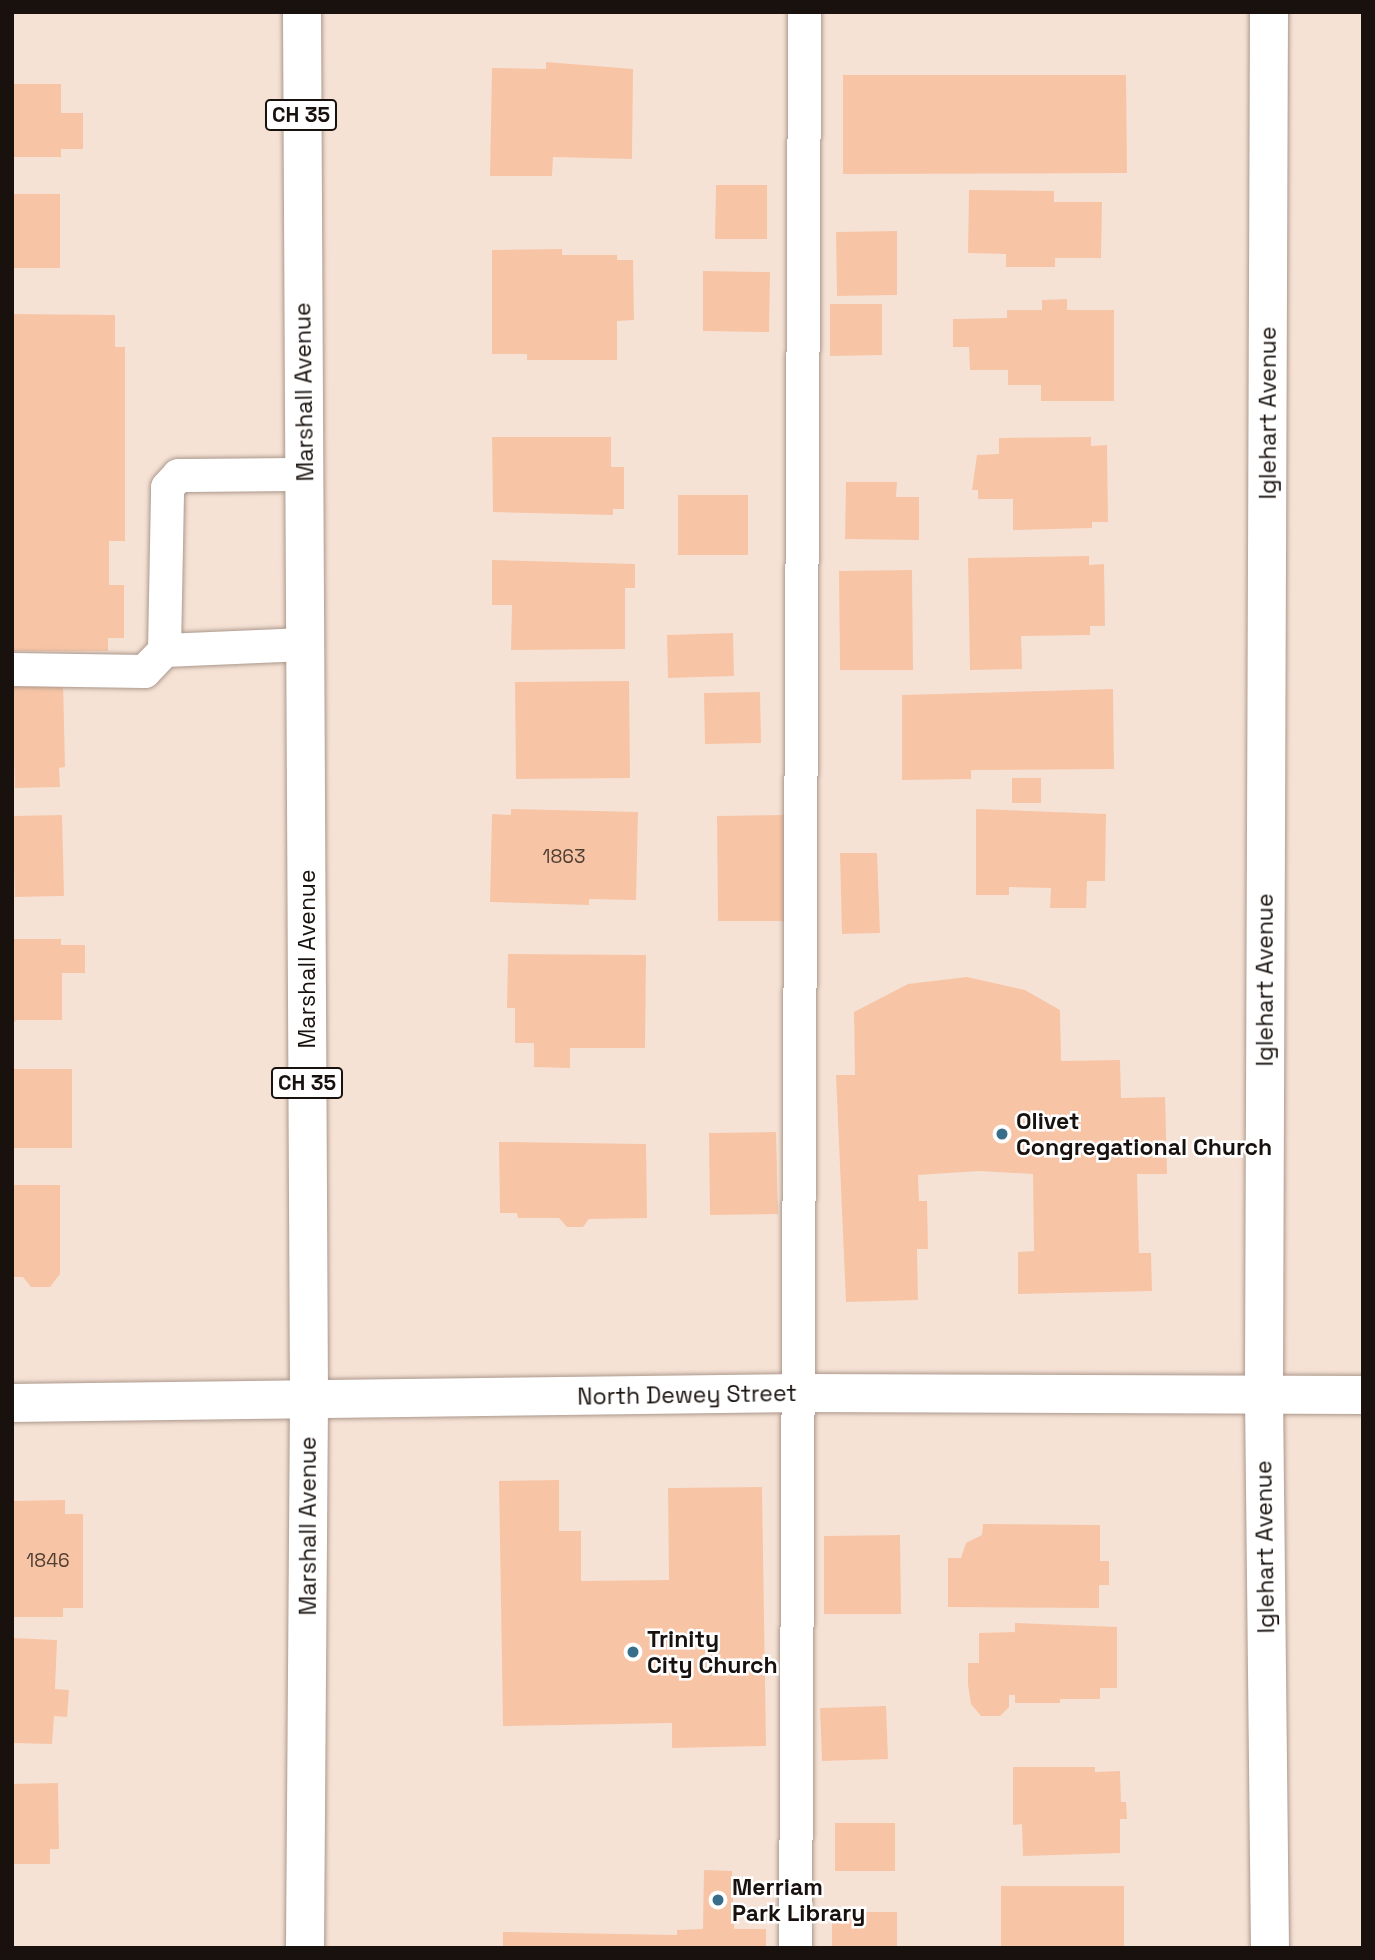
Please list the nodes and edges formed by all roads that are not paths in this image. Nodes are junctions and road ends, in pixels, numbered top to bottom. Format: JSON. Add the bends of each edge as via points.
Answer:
{"nodes":[{"id":1,"x":302,"y":12,"type":"edge"},
{"id":2,"x":804,"y":12,"type":"edge"},
{"id":3,"x":1269,"y":12,"type":"edge"},
{"id":4,"x":304,"y":474,"type":"junction"},
{"id":5,"x":305,"y":644,"type":"junction"},
{"id":6,"x":164,"y":650,"type":"junction"},
{"id":7,"x":12,"y":669,"type":"edge"},
{"id":8,"x":801,"y":1393,"type":"junction"},
{"id":9,"x":1264,"y":1395,"type":"junction"},
{"id":10,"x":1363,"y":1395,"type":"edge"},
{"id":11,"x":309,"y":1401,"type":"junction"},
{"id":12,"x":12,"y":1403,"type":"edge"},
{"id":13,"x":305,"y":1948,"type":"edge"},
{"id":14,"x":795,"y":1948,"type":"edge"},
{"id":15,"x":1270,"y":1948,"type":"edge"}],
"edges":[{"from":1,"to":4,"type":"street","name":"Marshall Avenue","number":"CH 35"},
{"from":2,"to":8,"type":"lane"},
{"from":3,"to":9,"type":"street","name":"Iglehart Avenue"},
{"from":4,"to":5,"type":"street","name":"Marshall Avenue","number":"CH 35"},
{"from":4,"to":6,"type":"lane","via":[[178,475],[167,488]]},
{"from":5,"to":6,"type":"lane"},
{"from":5,"to":11,"type":"street","name":"Marshall Avenue","number":"CH 35"},
{"from":6,"to":7,"type":"lane","via":[[144,671]]},
{"from":8,"to":9,"type":"street","name":"North Dewey Street"},
{"from":8,"to":11,"type":"street","name":"North Dewey Street"},
{"from":8,"to":14,"type":"lane"},
{"from":9,"to":10,"type":"street","name":"North Dewey Street"},
{"from":9,"to":15,"type":"street","name":"Iglehart Avenue"},
{"from":11,"to":12,"type":"street","name":"North Dewey Street"},
{"from":11,"to":13,"type":"street","name":"Marshall Avenue","number":"CH 35"}]}
